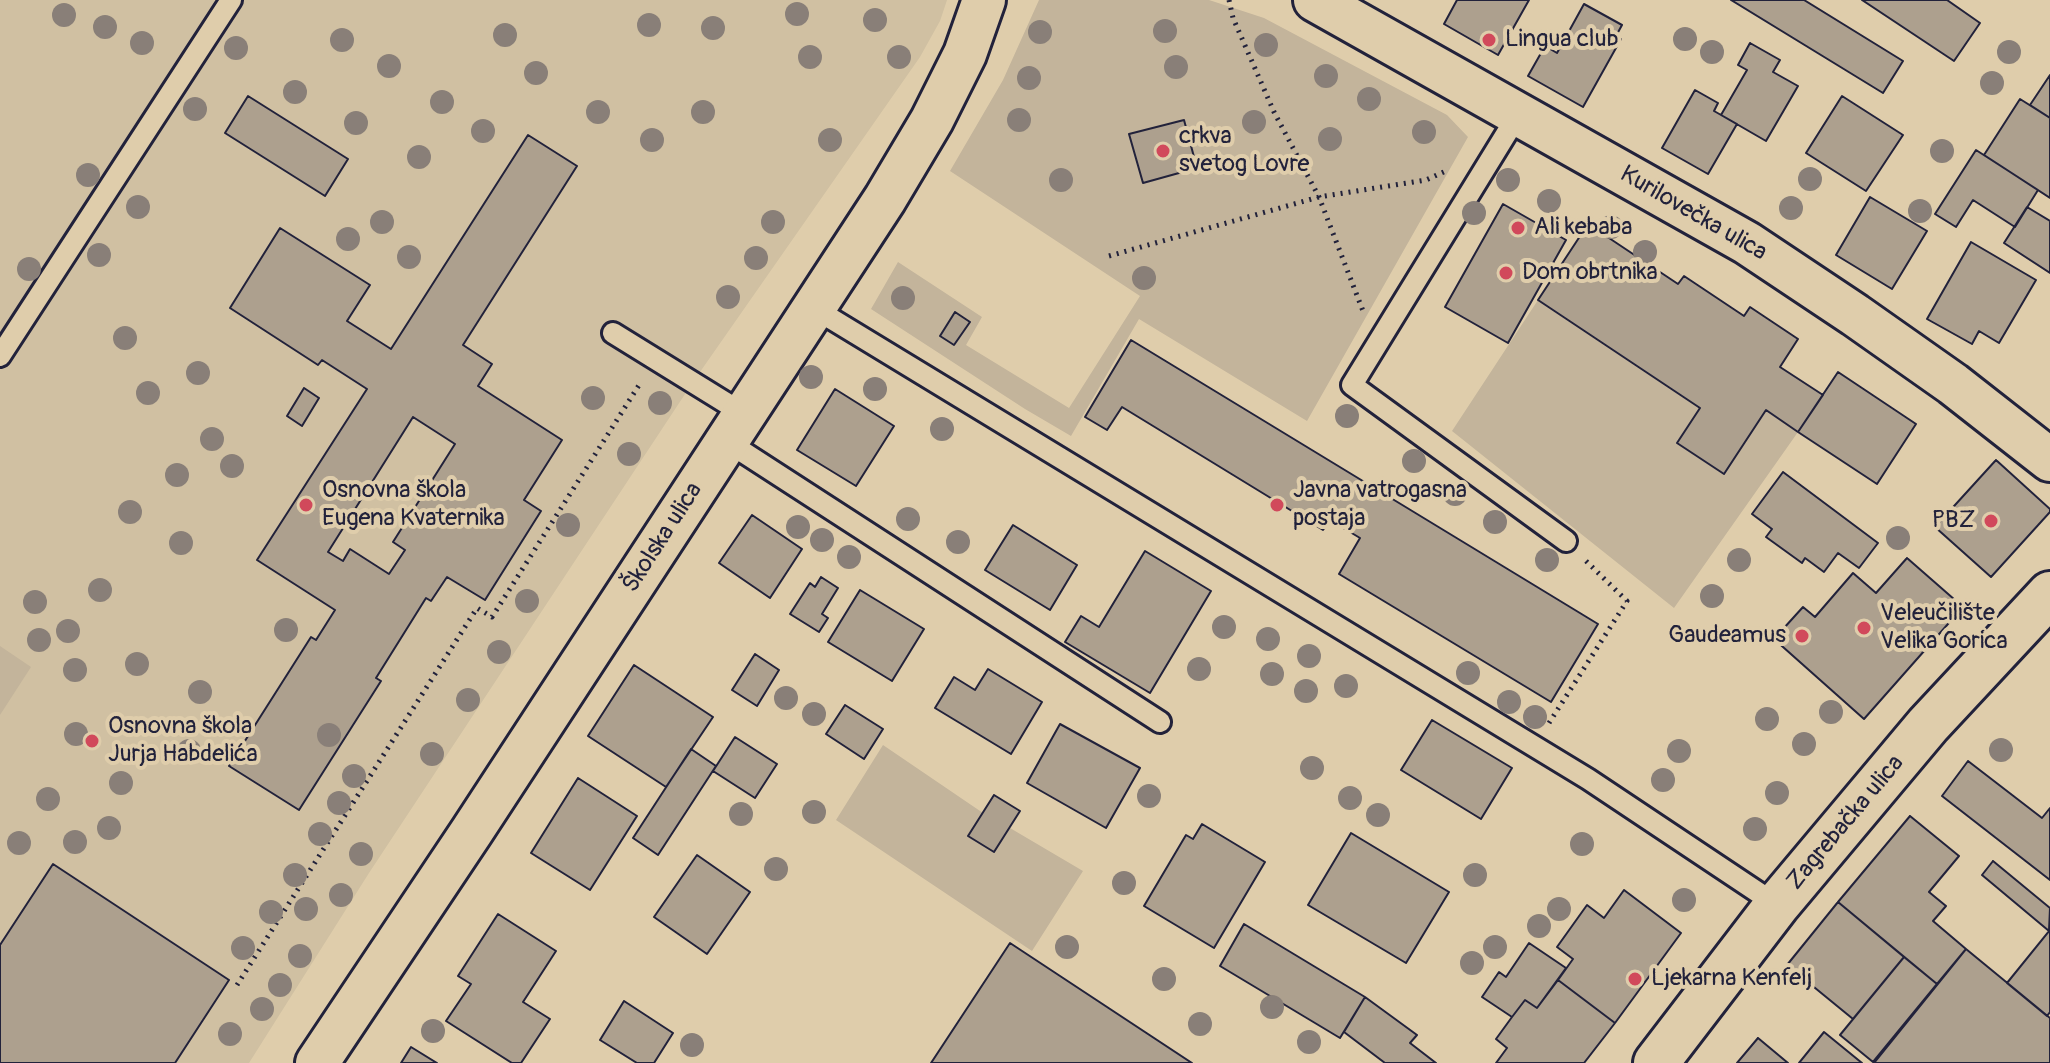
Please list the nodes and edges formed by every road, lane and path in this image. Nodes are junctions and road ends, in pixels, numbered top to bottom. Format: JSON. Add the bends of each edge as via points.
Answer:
{"nodes":[{"id":1,"x":231,"y":0,"type":"edge"},
{"id":2,"x":984,"y":0,"type":"edge"},
{"id":3,"x":1229,"y":0,"type":"edge"},
{"id":4,"x":1315,"y":0,"type":"edge"},
{"id":5,"x":1519,"y":113,"type":"junction"},
{"id":6,"x":1456,"y":164,"type":"dead end"},
{"id":7,"x":1319,"y":197,"type":"junction"},
{"id":8,"x":1109,"y":256,"type":"dead end"},
{"id":9,"x":812,"y":307,"type":"junction"},
{"id":10,"x":613,"y":333,"type":"dead end"},
{"id":11,"x":1377,"y":346,"type":"junction"},
{"id":12,"x":0,"y":356,"type":"edge"},
{"id":13,"x":655,"y":359,"type":"junction"},
{"id":14,"x":735,"y":428,"type":"junction"},
{"id":15,"x":2050,"y":460,"type":"edge"},
{"id":16,"x":1566,"y":541,"type":"joint"},
{"id":17,"x":2050,"y":594,"type":"edge"},
{"id":18,"x":1160,"y":722,"type":"dead end"},
{"id":19,"x":1534,"y":747,"type":"junction"},
{"id":20,"x":1777,"y":905,"type":"junction"},
{"id":21,"x":237,"y":985,"type":"dead end"},
{"id":22,"x":317,"y":1063,"type":"edge"},
{"id":23,"x":1656,"y":1063,"type":"edge"}],
"edges":[{"from":1,"to":12,"type":"lane"},
{"from":2,"to":9,"type":"street","name":"Školska ulica","via":[[965,54],[932,120]]},
{"from":3,"to":7,"type":"path","via":[[1274,112]]},
{"from":4,"to":5,"type":"street","name":"Kurilovečka ulica"},
{"from":5,"to":11,"type":"lane"},
{"from":5,"to":15,"type":"street","name":"Kurilovečka ulica","via":[[1747,243],[1953,384]]},
{"from":6,"to":7,"type":"path","via":[[1426,180]]},
{"from":7,"to":8,"type":"path"},
{"from":7,"to":11,"type":"path"},
{"from":9,"to":14,"type":"street","name":"Školska ulica"},
{"from":9,"to":19,"type":"lane"},
{"from":10,"to":13,"type":"lane"},
{"from":11,"to":16,"type":"lane","via":[[1352,385]]},
{"from":13,"to":14,"type":"lane"},
{"from":13,"to":21,"type":"path","via":[[492,617],[477,608]]},
{"from":14,"to":18,"type":"lane"},
{"from":14,"to":22,"type":"street","name":"Školska ulica"},
{"from":16,"to":19,"type":"path","via":[[1627,601]]},
{"from":17,"to":20,"type":"main road","name":"Zagrebačka ulica","via":[[1928,725]]},
{"from":19,"to":20,"type":"lane"},
{"from":20,"to":23,"type":"main road","name":"Zagrebačka ulica"}]}
